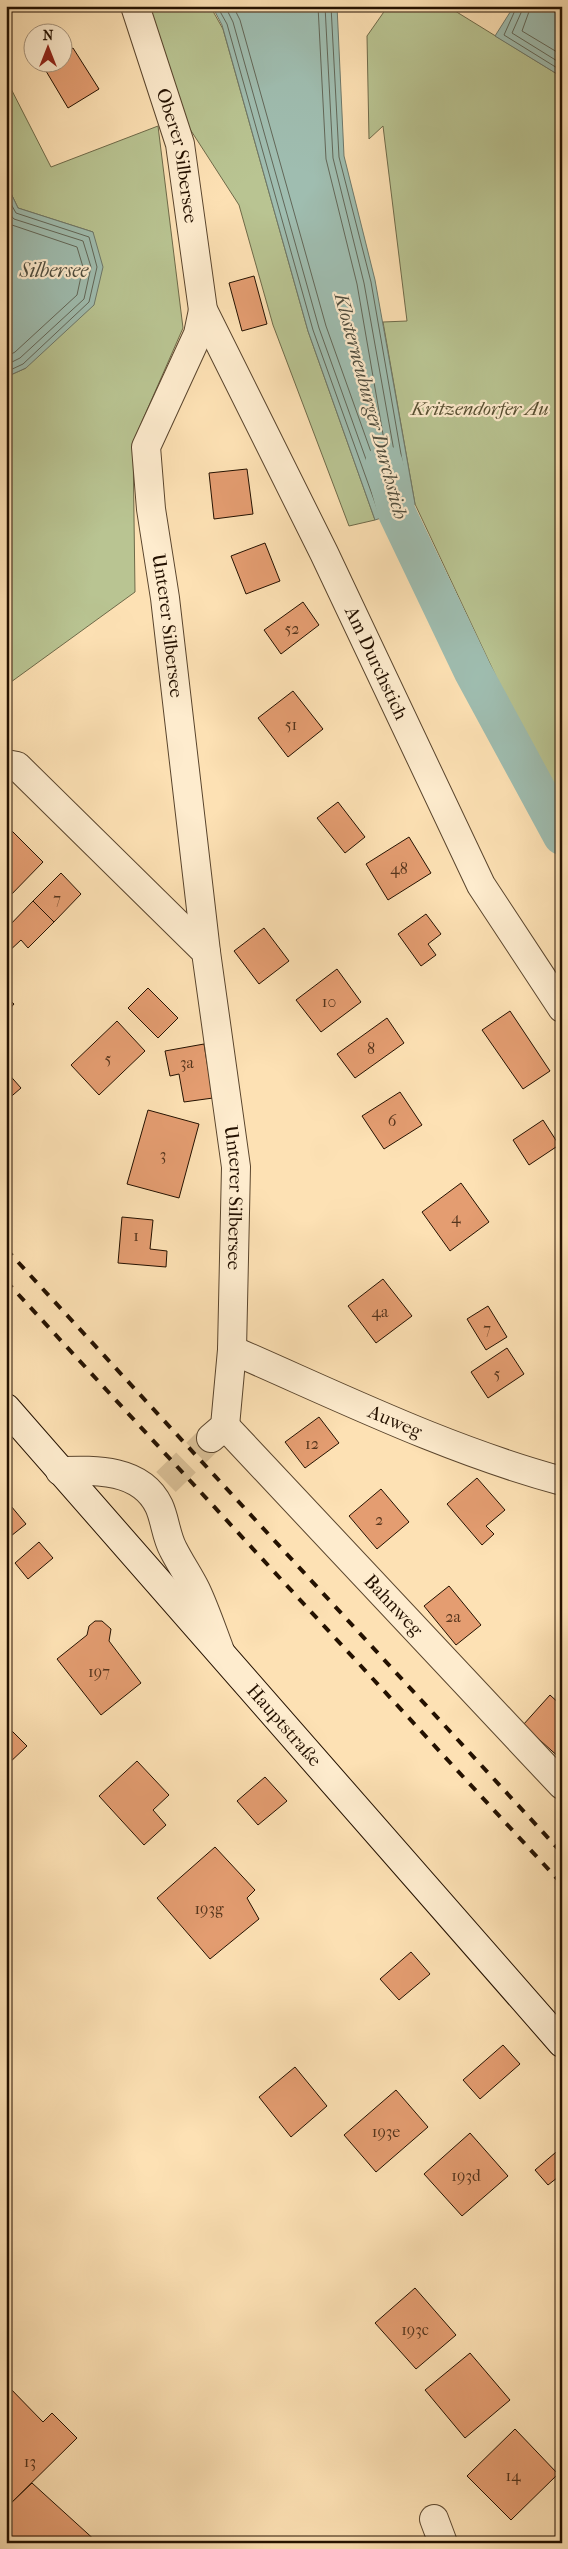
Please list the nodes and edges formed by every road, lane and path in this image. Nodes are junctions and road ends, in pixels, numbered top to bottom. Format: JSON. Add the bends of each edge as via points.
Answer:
{"nodes":[{"id":1,"x":135,"y":6,"type":"edge"},
{"id":2,"x":203,"y":310,"type":"junction"},
{"id":3,"x":6,"y":764,"type":"edge"},
{"id":4,"x":206,"y":952,"type":"junction"},
{"id":5,"x":562,"y":1008,"type":"edge"},
{"id":6,"x":232,"y":1350,"type":"junction"},
{"id":7,"x":6,"y":1408,"type":"edge"},
{"id":8,"x":218,"y":1432,"type":"joint"},
{"id":9,"x":60,"y":1471,"type":"junction"},
{"id":10,"x":562,"y":1481,"type":"edge"},
{"id":11,"x":220,"y":1652,"type":"junction"},
{"id":12,"x":562,"y":1786,"type":"edge"},
{"id":13,"x":562,"y":2043,"type":"edge"}],
"edges":[{"from":1,"to":2,"type":"street","name":"Oberer Silbersee","via":[[180,144]]},
{"from":2,"to":4,"type":"street","name":"Unterer Silbersee","via":[[198,334],[146,447]]},
{"from":2,"to":5,"type":"street","name":"Am Durchstich","via":[[324,553],[481,885]]},
{"from":3,"to":4,"type":"street","via":[[18,766]]},
{"from":4,"to":6,"type":"street","name":"Unterer Silbersee","via":[[236,1167]]},
{"from":6,"to":8,"type":"street","name":"Unterer Silbersee"},
{"from":6,"to":10,"type":"street","name":"Auweg","via":[[432,1438],[506,1466]]},
{"from":7,"to":9,"type":"street","name":"Hauptstraße"},
{"from":8,"to":12,"type":"street","name":"Bahnweg"},
{"from":9,"to":11,"type":"street","name":"Hauptstraße"},
{"from":9,"to":11,"type":"street","via":[[86,1470],[123,1475],[143,1486],[159,1488],[159,1505],[172,1547],[195,1590]]},
{"from":11,"to":13,"type":"street","name":"Hauptstraße"}]}
